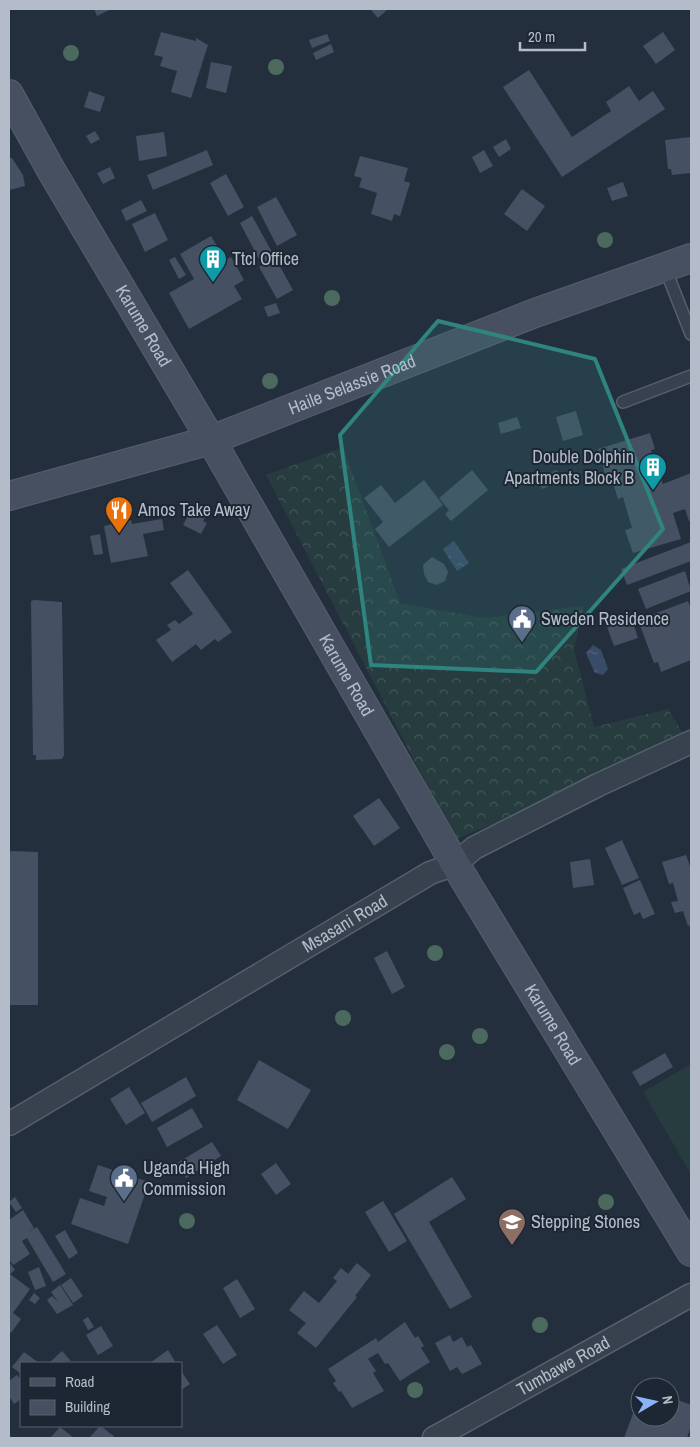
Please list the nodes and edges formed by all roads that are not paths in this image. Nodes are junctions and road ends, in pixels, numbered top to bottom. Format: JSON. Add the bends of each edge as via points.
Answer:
{"nodes":[{"id":1,"x":9,"y":94,"type":"edge"},
{"id":2,"x":691,"y":258,"type":"edge"},
{"id":3,"x":665,"y":268,"type":"junction"},
{"id":4,"x":691,"y":334,"type":"edge"},
{"id":5,"x":691,"y":376,"type":"edge"},
{"id":6,"x":623,"y":402,"type":"dead end"},
{"id":7,"x":211,"y":440,"type":"junction"},
{"id":8,"x":9,"y":496,"type":"edge"},
{"id":9,"x":691,"y":742,"type":"edge"},
{"id":10,"x":454,"y":864,"type":"junction"},
{"id":11,"x":9,"y":1124,"type":"edge"},
{"id":12,"x":691,"y":1252,"type":"edge"},
{"id":13,"x":691,"y":1295,"type":"edge"},
{"id":14,"x":439,"y":1437,"type":"edge"}],
"edges":[{"from":1,"to":7,"type":"street","name":"Karume Road"},
{"from":2,"to":3,"type":"street","name":"Haile Selassie Road"},
{"from":3,"to":4,"type":"lane"},
{"from":3,"to":7,"type":"street","name":"Haile Selassie Road","via":[[535,313]]},
{"from":5,"to":6,"type":"lane"},
{"from":7,"to":8,"type":"street","name":"Haile Selassie Road"},
{"from":7,"to":10,"type":"street","name":"Karume Road"},
{"from":9,"to":10,"type":"street","name":"Msasani Road","via":[[474,848]]},
{"from":10,"to":11,"type":"street","name":"Msasani Road","via":[[430,873]]},
{"from":10,"to":12,"type":"street","name":"Karume Road"},
{"from":13,"to":14,"type":"street","name":"Tumbawe Road"}]}
